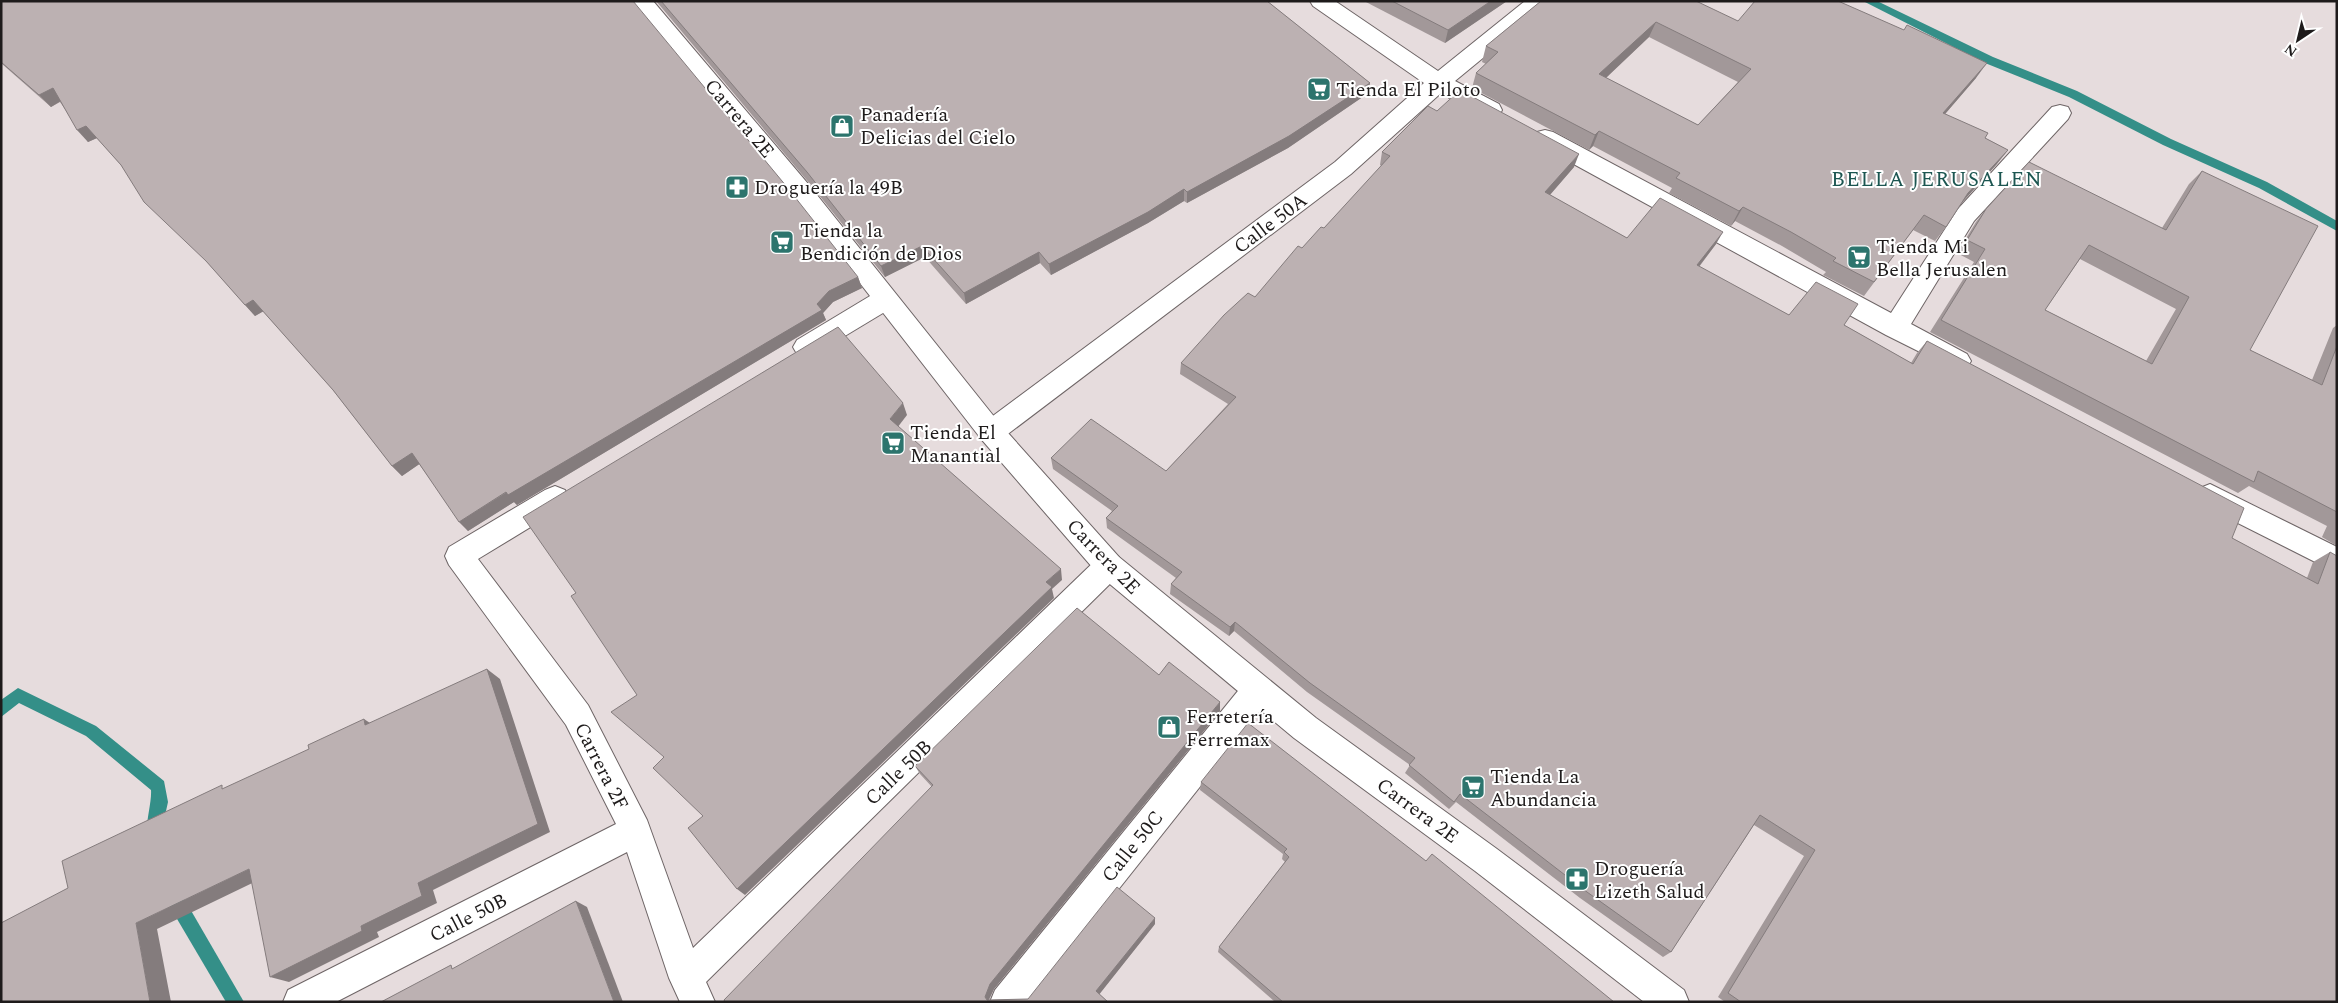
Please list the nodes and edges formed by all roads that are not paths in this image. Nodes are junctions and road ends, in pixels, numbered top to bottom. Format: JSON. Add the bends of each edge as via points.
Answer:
{"nodes":[{"id":1,"x":641,"y":1,"type":"edge"},
{"id":2,"x":1320,"y":1,"type":"edge"},
{"id":3,"x":1539,"y":1,"type":"edge"},
{"id":4,"x":1440,"y":82,"type":"junction"},
{"id":5,"x":2060,"y":113,"type":"dead end"},
{"id":6,"x":884,"y":300,"type":"junction"},
{"id":7,"x":1895,"y":328,"type":"junction"},
{"id":8,"x":782,"y":362,"type":"edge"},
{"id":9,"x":1982,"y":374,"type":"edge"},
{"id":10,"x":990,"y":432,"type":"junction"},
{"id":11,"x":578,"y":484,"type":"edge"},
{"id":12,"x":2188,"y":484,"type":"edge"},
{"id":13,"x":2337,"y":561,"type":"edge"},
{"id":14,"x":1109,"y":566,"type":"junction"},
{"id":15,"x":1257,"y":691,"type":"junction"},
{"id":16,"x":636,"y":831,"type":"junction"},
{"id":17,"x":692,"y":990,"type":"edge"},
{"id":18,"x":300,"y":1002,"type":"edge"},
{"id":19,"x":1007,"y":1002,"type":"edge"},
{"id":20,"x":1672,"y":1002,"type":"edge"}],
"edges":[{"from":1,"to":6,"type":"street","name":"Carrera 2E","via":[[801,191]]},
{"from":2,"to":4,"type":"street"},
{"from":3,"to":4,"type":"street","name":"Calle 50A"},
{"from":4,"to":7,"type":"street"},
{"from":4,"to":10,"type":"street","name":"Calle 50A","via":[[1343,168]]},
{"from":5,"to":7,"type":"street","via":[[1966,215]]},
{"from":6,"to":8,"type":"street"},
{"from":6,"to":10,"type":"street","name":"Carrera 2E"},
{"from":7,"to":9,"type":"street"},
{"from":10,"to":14,"type":"street","name":"Carrera 2E"},
{"from":11,"to":16,"type":"street","name":"Carrera 2F","via":[[459,556],[577,715]]},
{"from":12,"to":13,"type":"street"},
{"from":14,"to":15,"type":"street","name":"Carrera 2E"},
{"from":14,"to":17,"type":"street","name":"Calle 50B"},
{"from":15,"to":19,"type":"street","name":"Calle 50C"},
{"from":15,"to":20,"type":"street","name":"Carrera 2E"},
{"from":16,"to":17,"type":"street","name":"Carrera 2F"},
{"from":16,"to":18,"type":"street","name":"Calle 50B"}]}
